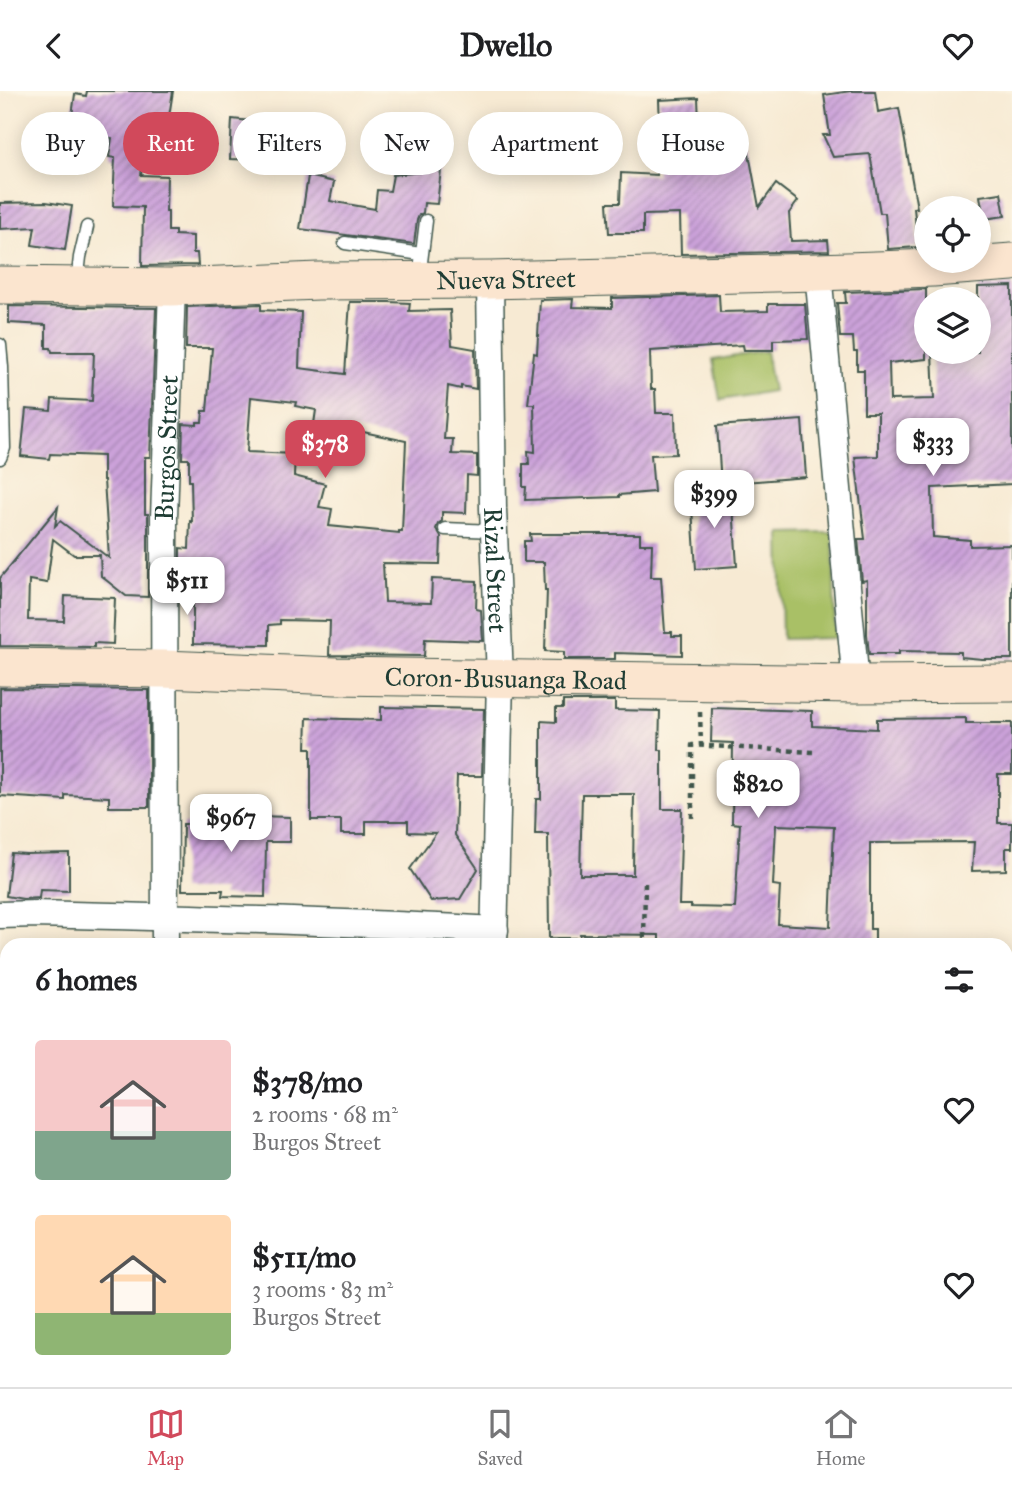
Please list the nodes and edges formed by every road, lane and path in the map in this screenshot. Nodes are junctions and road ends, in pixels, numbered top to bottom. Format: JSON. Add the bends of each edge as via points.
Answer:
{"nodes":[{"id":1,"x":426,"y":221,"type":"dead end"},
{"id":2,"x":87,"y":227,"type":"dead end"},
{"id":3,"x":345,"y":243,"type":"dead end"},
{"id":4,"x":1012,"y":263,"type":"edge"},
{"id":5,"x":420,"y":267,"type":"junction"},
{"id":6,"x":818,"y":272,"type":"junction"},
{"id":7,"x":490,"y":280,"type":"junction"},
{"id":8,"x":0,"y":285,"type":"edge"},
{"id":9,"x":77,"y":286,"type":"junction"},
{"id":10,"x":172,"y":288,"type":"junction"},
{"id":11,"x":0,"y":345,"type":"edge"},
{"id":12,"x":0,"y":459,"type":"edge"},
{"id":13,"x":445,"y":529,"type":"dead end"},
{"id":14,"x":494,"y":531,"type":"junction"},
{"id":15,"x":0,"y":667,"type":"edge"},
{"id":16,"x":164,"y":669,"type":"junction"},
{"id":17,"x":500,"y":677,"type":"junction"},
{"id":18,"x":1012,"y":683,"type":"edge"},
{"id":19,"x":856,"y":684,"type":"junction"},
{"id":20,"x":813,"y":752,"type":"dead end"},
{"id":21,"x":692,"y":818,"type":"dead end"},
{"id":22,"x":645,"y":882,"type":"dead end"},
{"id":23,"x":0,"y":915,"type":"edge"},
{"id":24,"x":165,"y":916,"type":"junction"},
{"id":25,"x":494,"y":937,"type":"edge"},
{"id":26,"x":165,"y":938,"type":"edge"},
{"id":27,"x":644,"y":938,"type":"edge"}],
"edges":[{"from":1,"to":5,"type":"lane"},
{"from":2,"to":9,"type":"lane"},
{"from":3,"to":5,"type":"lane"},
{"from":4,"to":6,"type":"street","name":"Nueva Street"},
{"from":5,"to":7,"type":"street","name":"Nueva Street"},
{"from":5,"to":10,"type":"street","name":"Nueva Street","via":[[318,281]]},
{"from":6,"to":7,"type":"street","name":"Nueva Street"},
{"from":6,"to":19,"type":"street"},
{"from":7,"to":14,"type":"street","name":"Rizal Street"},
{"from":8,"to":9,"type":"street","name":"Nueva Street"},
{"from":9,"to":10,"type":"street","name":"Nueva Street"},
{"from":10,"to":16,"type":"street","name":"Burgos Street"},
{"from":11,"to":12,"type":"lane","via":[[4,448]]},
{"from":13,"to":14,"type":"lane"},
{"from":14,"to":17,"type":"street","name":"Rizal Street"},
{"from":15,"to":16,"type":"street","name":"Coron-Busuanga Road"},
{"from":16,"to":17,"type":"street","name":"Coron-Busuanga Road"},
{"from":16,"to":24,"type":"street","name":"Burgos Street"},
{"from":17,"to":19,"type":"street","name":"Coron-Busuanga Road"},
{"from":17,"to":25,"type":"street","name":"Rizal Street"},
{"from":18,"to":19,"type":"street","name":"Coron-Busuanga Road"},
{"from":20,"to":21,"type":"path","via":[[692,745]]},
{"from":22,"to":27,"type":"path"},
{"from":23,"to":24,"type":"street"},
{"from":24,"to":25,"type":"street","via":[[366,922]]},
{"from":24,"to":26,"type":"street","name":"Burgos Street"}]}
